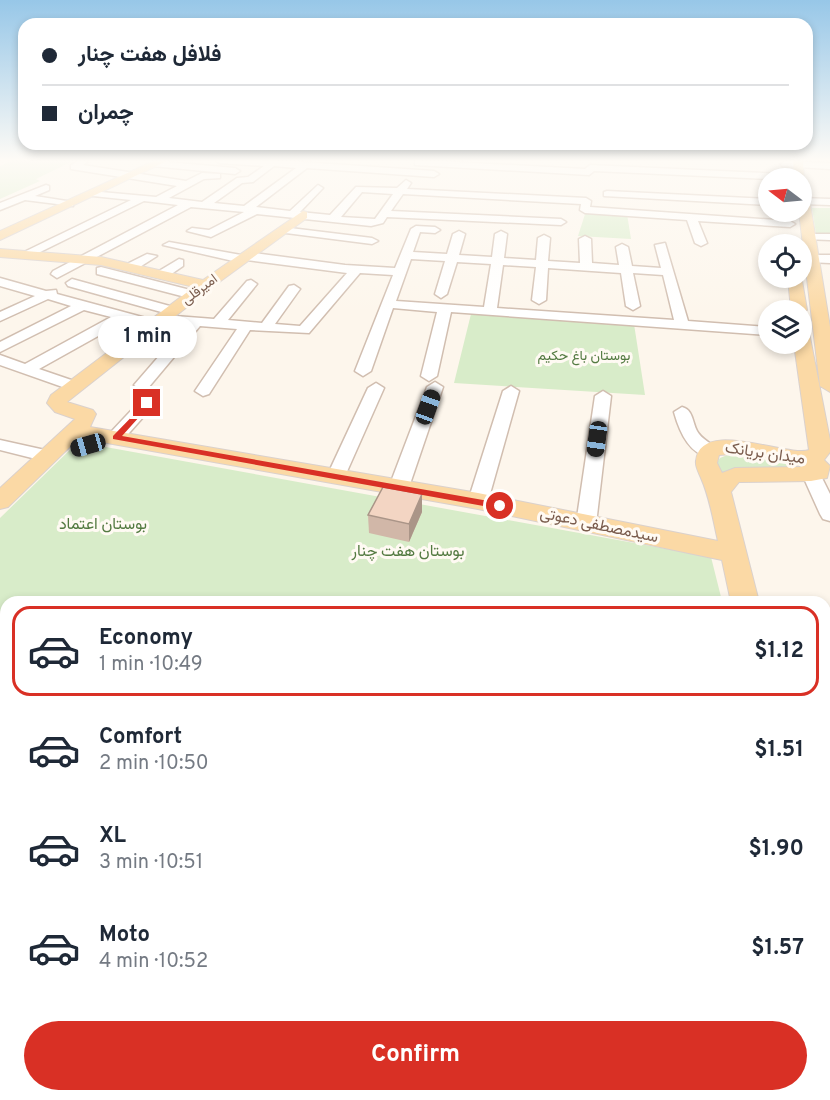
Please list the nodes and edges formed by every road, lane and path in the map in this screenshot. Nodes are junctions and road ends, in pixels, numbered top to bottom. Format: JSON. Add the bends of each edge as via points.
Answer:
{"nodes":[{"id":1,"x":52,"y":211,"type":"edge"},
{"id":2,"x":119,"y":211,"type":"edge"},
{"id":3,"x":174,"y":211,"type":"edge"},
{"id":4,"x":249,"y":211,"type":"edge"},
{"id":5,"x":264,"y":211,"type":"edge"},
{"id":6,"x":301,"y":211,"type":"edge"},
{"id":7,"x":340,"y":211,"type":"edge"},
{"id":8,"x":387,"y":211,"type":"edge"},
{"id":9,"x":440,"y":211,"type":"edge"},
{"id":10,"x":664,"y":211,"type":"joint"},
{"id":11,"x":734,"y":211,"type":"edge"},
{"id":12,"x":385,"y":214,"type":"junction"},
{"id":13,"x":298,"y":215,"type":"junction"},
{"id":14,"x":438,"y":216,"type":"junction"},
{"id":15,"x":333,"y":219,"type":"junction"},
{"id":16,"x":367,"y":222,"type":"junction"},
{"id":17,"x":231,"y":223,"type":"junction"},
{"id":18,"x":561,"y":223,"type":"dead end"},
{"id":19,"x":693,"y":223,"type":"junction"},
{"id":20,"x":243,"y":225,"type":"dead end"},
{"id":21,"x":634,"y":225,"type":"dead end"},
{"id":22,"x":667,"y":227,"type":"junction"},
{"id":23,"x":197,"y":230,"type":"dead end"},
{"id":24,"x":282,"y":230,"type":"junction"},
{"id":25,"x":435,"y":230,"type":"dead end"},
{"id":26,"x":4,"y":232,"type":"edge"},
{"id":27,"x":459,"y":234,"type":"dead end"},
{"id":28,"x":501,"y":234,"type":"dead end"},
{"id":29,"x":812,"y":237,"type":"edge"},
{"id":30,"x":830,"y":237,"type":"edge"},
{"id":31,"x":345,"y":238,"type":"junction"},
{"id":32,"x":544,"y":238,"type":"dead end"},
{"id":33,"x":585,"y":239,"type":"dead end"},
{"id":34,"x":701,"y":243,"type":"dead end"},
{"id":35,"x":661,"y":245,"type":"dead end"},
{"id":36,"x":622,"y":247,"type":"dead end"},
{"id":37,"x":333,"y":250,"type":"dead end"},
{"id":38,"x":0,"y":253,"type":"edge"},
{"id":39,"x":406,"y":255,"type":"junction"},
{"id":40,"x":244,"y":257,"type":"junction"},
{"id":41,"x":452,"y":258,"type":"junction"},
{"id":42,"x":85,"y":259,"type":"junction"},
{"id":43,"x":812,"y":259,"type":"joint"},
{"id":44,"x":830,"y":259,"type":"edge"},
{"id":45,"x":498,"y":261,"type":"junction"},
{"id":46,"x":179,"y":263,"type":"dead end"},
{"id":47,"x":350,"y":264,"type":"junction"},
{"id":48,"x":542,"y":264,"type":"junction"},
{"id":49,"x":20,"y":265,"type":"edge"},
{"id":50,"x":124,"y":265,"type":"junction"},
{"id":51,"x":586,"y":267,"type":"junction"},
{"id":52,"x":626,"y":269,"type":"junction"},
{"id":53,"x":100,"y":271,"type":"junction"},
{"id":54,"x":400,"y":272,"type":"junction"},
{"id":55,"x":669,"y":272,"type":"junction"},
{"id":56,"x":57,"y":274,"type":"dead end"},
{"id":57,"x":163,"y":274,"type":"junction"},
{"id":58,"x":327,"y":278,"type":"dead end"},
{"id":59,"x":0,"y":282,"type":"edge"},
{"id":60,"x":71,"y":284,"type":"junction"},
{"id":61,"x":251,"y":284,"type":"dead end"},
{"id":62,"x":46,"y":288,"type":"junction"},
{"id":63,"x":294,"y":289,"type":"dead end"},
{"id":64,"x":199,"y":290,"type":"junction"},
{"id":65,"x":539,"y":300,"type":"dead end"},
{"id":66,"x":824,"y":300,"type":"edge"},
{"id":67,"x":443,"y":301,"type":"junction"},
{"id":68,"x":388,"y":304,"type":"junction"},
{"id":69,"x":83,"y":305,"type":"junction"},
{"id":70,"x":633,"y":306,"type":"dead end"},
{"id":71,"x":490,"y":311,"type":"junction"},
{"id":72,"x":0,"y":316,"type":"edge"},
{"id":73,"x":124,"y":316,"type":"junction"},
{"id":74,"x":163,"y":318,"type":"junction"},
{"id":75,"x":196,"y":322,"type":"junction"},
{"id":76,"x":217,"y":324,"type":"junction"},
{"id":77,"x":682,"y":325,"type":"junction"},
{"id":78,"x":246,"y":326,"type":"junction"},
{"id":79,"x":266,"y":327,"type":"junction"},
{"id":80,"x":826,"y":327,"type":"edge"},
{"id":81,"x":758,"y":330,"type":"edge"},
{"id":82,"x":0,"y":348,"type":"edge"},
{"id":83,"x":805,"y":354,"type":"edge"},
{"id":84,"x":0,"y":360,"type":"edge"},
{"id":85,"x":22,"y":367,"type":"junction"},
{"id":86,"x":828,"y":370,"type":"edge"},
{"id":87,"x":363,"y":371,"type":"dead end"},
{"id":88,"x":0,"y":376,"type":"edge"},
{"id":89,"x":142,"y":385,"type":"dead end"},
{"id":90,"x":75,"y":386,"type":"junction"},
{"id":91,"x":830,"y":386,"type":"edge"},
{"id":92,"x":376,"y":388,"type":"dead end"},
{"id":93,"x":511,"y":391,"type":"dead end"},
{"id":94,"x":204,"y":392,"type":"dead end"},
{"id":95,"x":603,"y":396,"type":"dead end"},
{"id":96,"x":147,"y":403,"type":"dead end"},
{"id":97,"x":682,"y":412,"type":"dead end"},
{"id":98,"x":76,"y":431,"type":"junction"},
{"id":99,"x":116,"y":437,"type":"junction"},
{"id":100,"x":0,"y":445,"type":"edge"},
{"id":101,"x":709,"y":451,"type":"junction"},
{"id":102,"x":40,"y":463,"type":"junction"},
{"id":103,"x":820,"y":470,"type":"edge"},
{"id":104,"x":336,"y":476,"type":"junction"},
{"id":105,"x":399,"y":487,"type":"junction"},
{"id":106,"x":719,"y":492,"type":"junction"},
{"id":107,"x":0,"y":501,"type":"edge"},
{"id":108,"x":478,"y":501,"type":"junction"},
{"id":109,"x":830,"y":512,"type":"edge"},
{"id":110,"x":586,"y":524,"type":"junction"},
{"id":111,"x":732,"y":553,"type":"junction"},
{"id":112,"x":743,"y":596,"type":"edge"}],
"edges":[{"from":1,"to":26,"type":"main road"},
{"from":2,"to":49,"type":"street"},
{"from":3,"to":42,"type":"street"},
{"from":4,"to":17,"type":"street"},
{"from":5,"to":13,"type":"street"},
{"from":6,"to":13,"type":"street"},
{"from":7,"to":15,"type":"street"},
{"from":8,"to":12,"type":"street"},
{"from":9,"to":14,"type":"street"},
{"from":10,"to":19,"type":"street"},
{"from":10,"to":22,"type":"street"},
{"from":11,"to":19,"type":"street","via":[[719,219],[723,230]]},
{"from":12,"to":14,"type":"street"},
{"from":12,"to":16,"type":"street","via":[[379,221]]},
{"from":13,"to":15,"type":"street"},
{"from":13,"to":24,"type":"main road","name":"امیرقلی"},
{"from":14,"to":18,"type":"street"},
{"from":15,"to":16,"type":"street"},
{"from":16,"to":31,"type":"street"},
{"from":17,"to":20,"type":"street"},
{"from":17,"to":23,"type":"street","via":[[217,231]]},
{"from":19,"to":22,"type":"street"},
{"from":19,"to":34,"type":"street"},
{"from":21,"to":22,"type":"street"},
{"from":24,"to":31,"type":"street"},
{"from":24,"to":40,"type":"main road","name":"امیرقلی"},
{"from":25,"to":39,"type":"street","via":[[416,229]]},
{"from":27,"to":41,"type":"street"},
{"from":28,"to":45,"type":"street"},
{"from":29,"to":30,"type":"street"},
{"from":31,"to":37,"type":"street"},
{"from":31,"to":47,"type":"street","via":[[372,241]]},
{"from":32,"to":48,"type":"street"},
{"from":33,"to":51,"type":"street"},
{"from":35,"to":55,"type":"street"},
{"from":36,"to":52,"type":"street"},
{"from":38,"to":49,"type":"main road"},
{"from":39,"to":41,"type":"street"},
{"from":39,"to":54,"type":"street"},
{"from":40,"to":47,"type":"street"},
{"from":40,"to":50,"type":"street","via":[[164,248]]},
{"from":40,"to":64,"type":"main road","name":"امیرقلی"},
{"from":41,"to":45,"type":"street"},
{"from":41,"to":67,"type":"street"},
{"from":42,"to":49,"type":"main road"},
{"from":42,"to":50,"type":"main road"},
{"from":42,"to":56,"type":"street"},
{"from":43,"to":44,"type":"street"},
{"from":43,"to":66,"type":"main road"},
{"from":45,"to":48,"type":"street"},
{"from":45,"to":71,"type":"street"},
{"from":46,"to":57,"type":"street"},
{"from":47,"to":54,"type":"street"},
{"from":47,"to":58,"type":"street"},
{"from":47,"to":79,"type":"street","via":[[307,328]]},
{"from":48,"to":51,"type":"street"},
{"from":48,"to":65,"type":"street"},
{"from":50,"to":53,"type":"street"},
{"from":50,"to":57,"type":"main road"},
{"from":51,"to":52,"type":"street"},
{"from":52,"to":55,"type":"street"},
{"from":52,"to":70,"type":"street"},
{"from":53,"to":60,"type":"street"},
{"from":53,"to":64,"type":"street"},
{"from":54,"to":68,"type":"street"},
{"from":55,"to":77,"type":"street"},
{"from":57,"to":64,"type":"main road"},
{"from":59,"to":62,"type":"street","via":[[30,290]]},
{"from":60,"to":62,"type":"street"},
{"from":60,"to":74,"type":"street"},
{"from":61,"to":76,"type":"street"},
{"from":62,"to":69,"type":"street"},
{"from":62,"to":72,"type":"street"},
{"from":63,"to":79,"type":"street"},
{"from":64,"to":74,"type":"main road","name":"امیرقلی"},
{"from":66,"to":80,"type":"main road"},
{"from":67,"to":68,"type":"street"},
{"from":67,"to":71,"type":"street"},
{"from":67,"to":105,"type":"street","via":[[432,382]]},
{"from":68,"to":87,"type":"street"},
{"from":69,"to":73,"type":"street"},
{"from":69,"to":82,"type":"street"},
{"from":71,"to":77,"type":"street","via":[[574,312]]},
{"from":73,"to":74,"type":"street"},
{"from":73,"to":85,"type":"street"},
{"from":74,"to":75,"type":"street"},
{"from":74,"to":90,"type":"main road","name":"امیرقلی"},
{"from":75,"to":76,"type":"street"},
{"from":75,"to":89,"type":"street"},
{"from":76,"to":78,"type":"street"},
{"from":77,"to":81,"type":"street"},
{"from":78,"to":79,"type":"street"},
{"from":78,"to":94,"type":"street"},
{"from":80,"to":86,"type":"main road"},
{"from":83,"to":103,"type":"main road","via":[[821,448]]},
{"from":84,"to":85,"type":"street"},
{"from":85,"to":88,"type":"street"},
{"from":85,"to":90,"type":"street"},
{"from":86,"to":91,"type":"main road"},
{"from":90,"to":98,"type":"main road","name":"امیرقلی","via":[[57,403],[86,414]]},
{"from":92,"to":104,"type":"street"},
{"from":93,"to":108,"type":"street"},
{"from":95,"to":110,"type":"street"},
{"from":96,"to":99,"type":"street"},
{"from":97,"to":101,"type":"street","via":[[690,436]]},
{"from":98,"to":99,"type":"main road","name":"سیدمصطفی دعوتی"},
{"from":98,"to":102,"type":"main road"},
{"from":99,"to":102,"type":"main road"},
{"from":99,"to":104,"type":"main road","name":"سیدمصطفی دعوتی"},
{"from":100,"to":102,"type":"street"},
{"from":101,"to":103,"type":"main road","name":"میدان بریانک","via":[[733,447]]},
{"from":101,"to":106,"type":"main road","name":"میدان بریانک","via":[[706,463]]},
{"from":102,"to":107,"type":"main road"},
{"from":103,"to":106,"type":"main road","name":"میدان بریانک","via":[[735,475],[727,479]]},
{"from":103,"to":109,"type":"street"},
{"from":104,"to":105,"type":"main road","name":"سیدمصطفی دعوتی"},
{"from":105,"to":108,"type":"main road","name":"سیدمصطفی دعوتی"},
{"from":106,"to":111,"type":"main road"},
{"from":108,"to":110,"type":"main road","name":"سیدمصطفی دعوتی"},
{"from":110,"to":111,"type":"main road","name":"سیدمصطفی دعوتی"},
{"from":111,"to":112,"type":"main road"}]}
